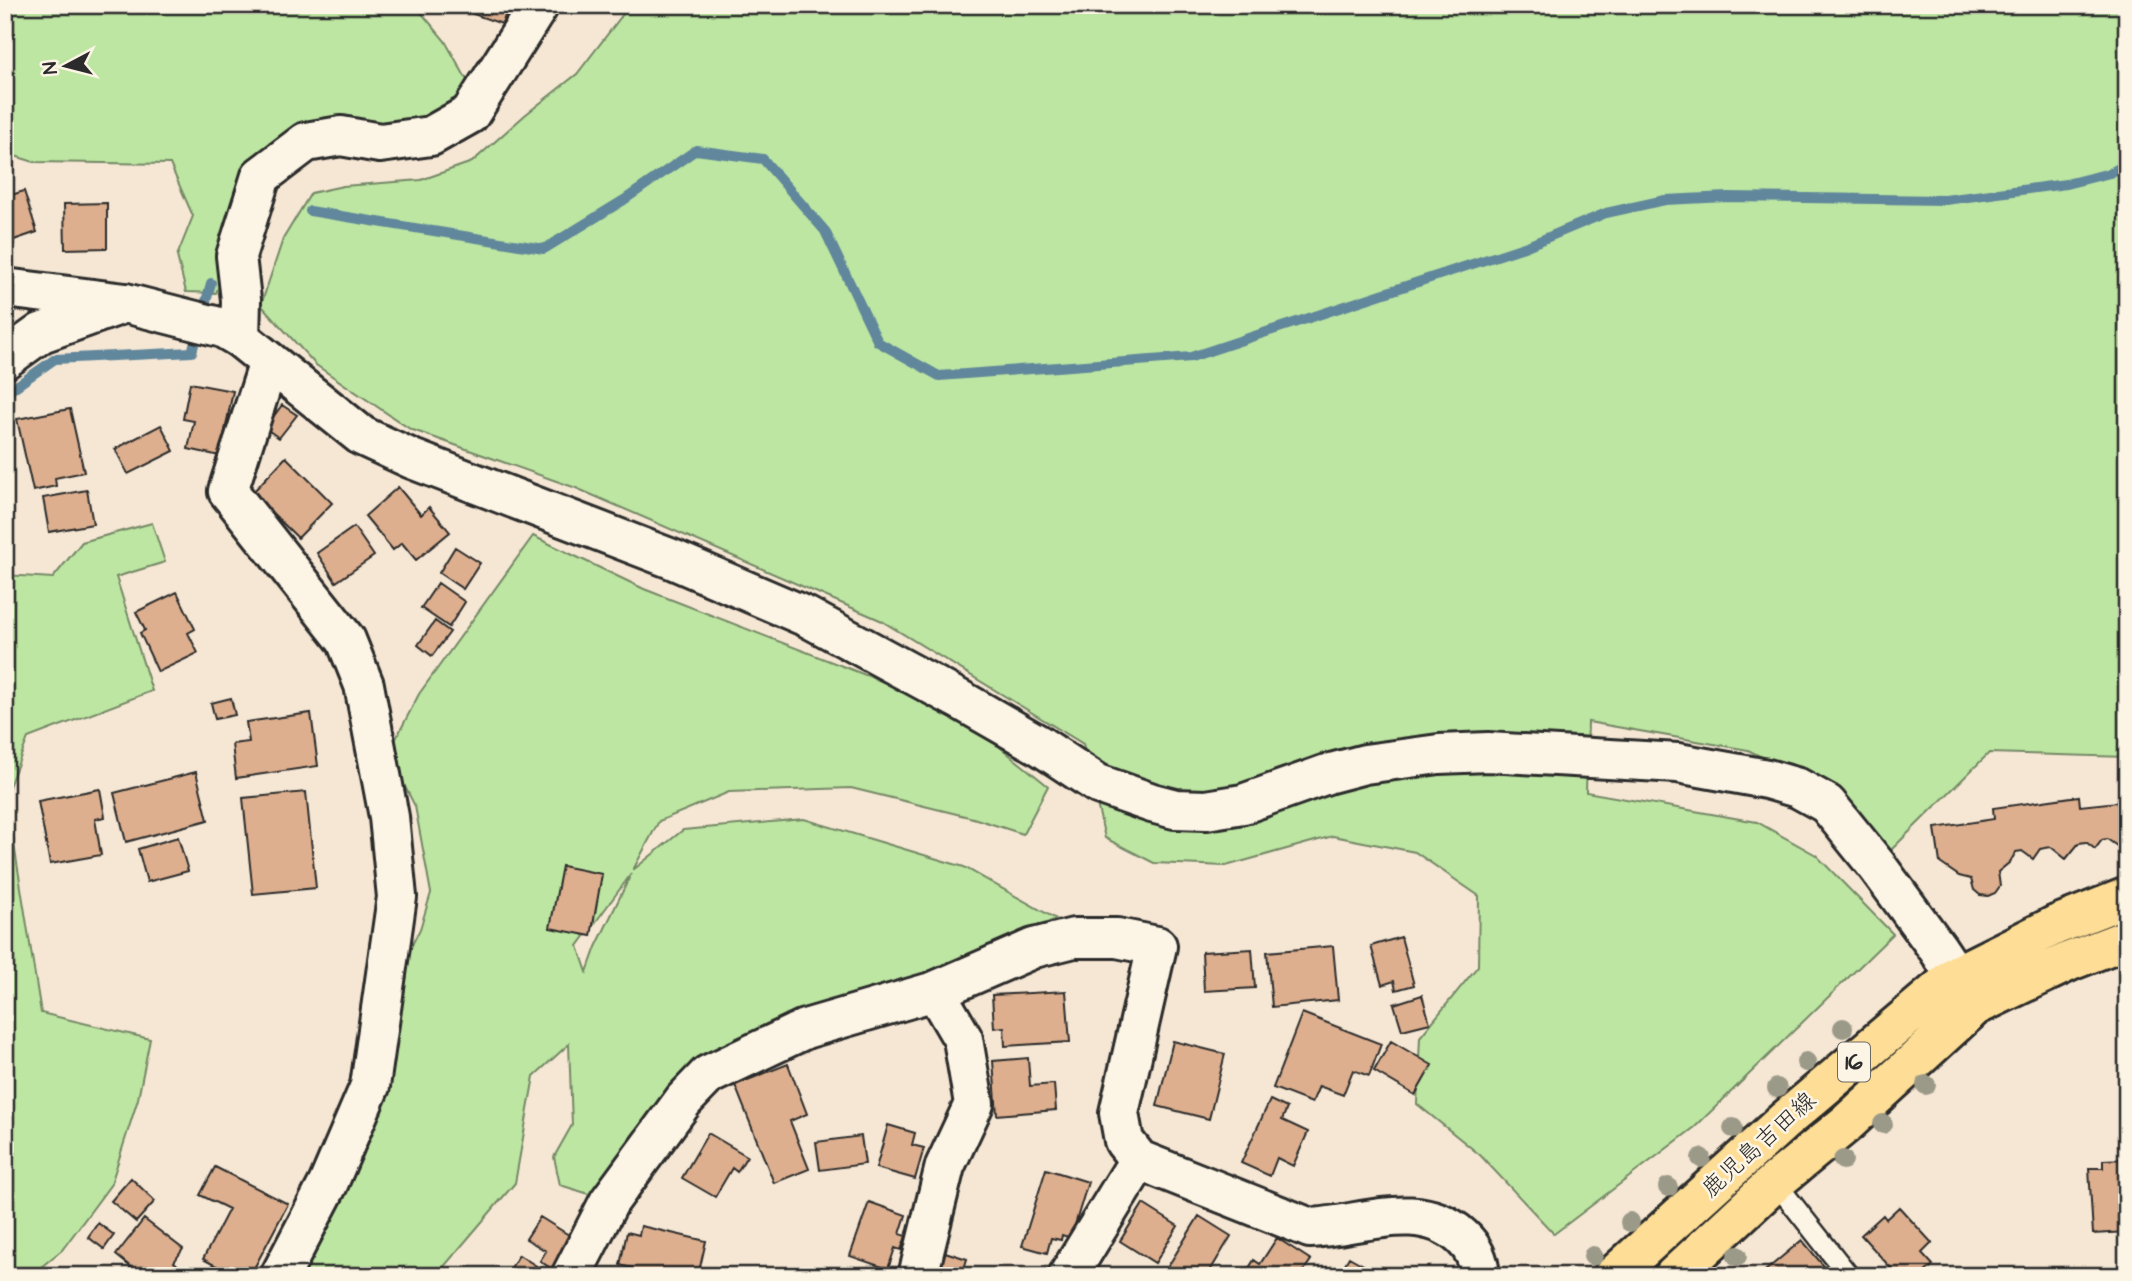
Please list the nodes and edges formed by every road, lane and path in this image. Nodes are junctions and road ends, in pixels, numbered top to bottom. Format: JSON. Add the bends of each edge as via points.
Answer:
{"nodes":[{"id":1,"x":539,"y":5,"type":"edge"},
{"id":2,"x":5,"y":288,"type":"edge"},
{"id":3,"x":125,"y":303,"type":"junction"},
{"id":4,"x":232,"y":333,"type":"junction"},
{"id":5,"x":5,"y":359,"type":"edge"},
{"id":6,"x":269,"y":362,"type":"junction"},
{"id":7,"x":2127,"y":897,"type":"edge"},
{"id":8,"x":2127,"y":939,"type":"edge"},
{"id":9,"x":1966,"y":990,"type":"junction"},
{"id":10,"x":935,"y":991,"type":"junction"},
{"id":11,"x":1139,"y":1160,"type":"junction"},
{"id":12,"x":1775,"y":1182,"type":"junction"},
{"id":13,"x":280,"y":1276,"type":"edge"},
{"id":14,"x":571,"y":1276,"type":"edge"},
{"id":15,"x":918,"y":1276,"type":"edge"},
{"id":16,"x":1068,"y":1276,"type":"edge"},
{"id":17,"x":1480,"y":1276,"type":"edge"},
{"id":18,"x":1613,"y":1276,"type":"edge"},
{"id":19,"x":1674,"y":1276,"type":"edge"},
{"id":20,"x":1849,"y":1276,"type":"edge"}],
"edges":[{"from":1,"to":4,"type":"street","via":[[470,114],[453,125],[431,136],[380,143],[341,136],[306,142],[261,176],[236,256],[241,300]]},
{"from":2,"to":3,"type":"street"},
{"from":3,"to":4,"type":"street"},
{"from":3,"to":5,"type":"street","via":[[41,333]]},
{"from":4,"to":6,"type":"street"},
{"from":6,"to":9,"type":"street","via":[[362,436],[807,617],[1039,745],[1098,784],[1152,803],[1175,809],[1219,808],[1364,764],[1488,752],[1678,763],[1798,788],[1827,804]]},
{"from":6,"to":13,"type":"street","via":[[228,491],[345,640],[360,674],[389,817],[397,897],[370,1086],[328,1184]]},
{"from":7,"to":9,"type":"main road","name":"鹿児島吉田線","number":"16","via":[[2056,925]]},
{"from":8,"to":9,"type":"main road","name":"鹿児島吉田線","number":"16","via":[[2070,961]]},
{"from":9,"to":12,"type":"main road","name":"鹿児島吉田線","number":"16","via":[[1847,1123]]},
{"from":9,"to":18,"type":"main road","name":"鹿児島吉田線","number":"16","via":[[1784,1121]]},
{"from":10,"to":11,"type":"street","via":[[1034,948],[1074,938],[1117,938],[1157,946],[1119,1113],[1124,1141]]},
{"from":10,"to":14,"type":"street","via":[[805,1029],[708,1075],[684,1100],[609,1202]]},
{"from":10,"to":15,"type":"street","via":[[962,1039],[974,1104],[945,1167]]},
{"from":11,"to":16,"type":"street"},
{"from":11,"to":17,"type":"street","via":[[1310,1228],[1387,1217],[1427,1218],[1451,1227],[1468,1242],[1477,1256]]},
{"from":12,"to":19,"type":"main road","name":"鹿児島吉田線","number":"16"},
{"from":12,"to":20,"type":"lane"}]}
